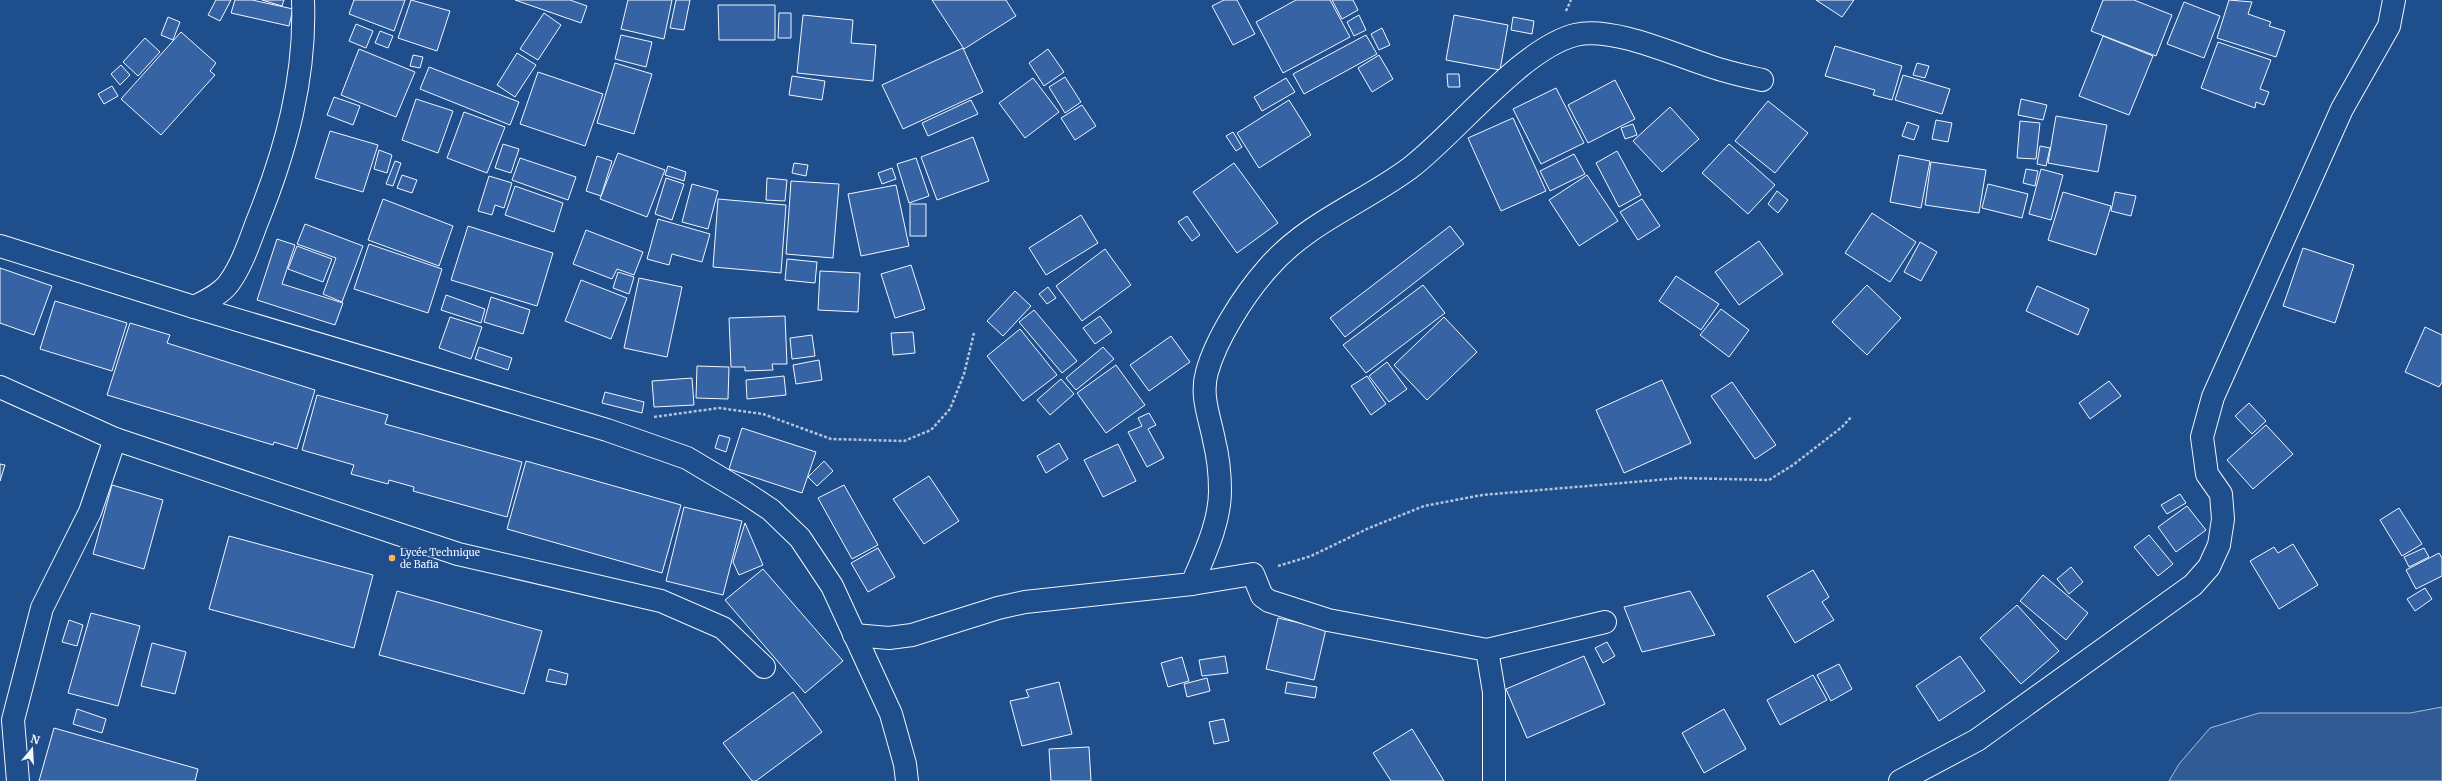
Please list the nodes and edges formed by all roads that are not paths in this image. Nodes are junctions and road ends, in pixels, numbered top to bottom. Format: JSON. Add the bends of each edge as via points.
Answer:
{"nodes":[{"id":1,"x":303,"y":0,"type":"edge"},
{"id":2,"x":2394,"y":0,"type":"edge"},
{"id":3,"x":1762,"y":80,"type":"dead end"},
{"id":4,"x":0,"y":246,"type":"edge"},
{"id":5,"x":194,"y":307,"type":"junction"},
{"id":6,"x":0,"y":387,"type":"edge"},
{"id":7,"x":115,"y":439,"type":"junction"},
{"id":8,"x":1192,"y":584,"type":"junction"},
{"id":9,"x":1605,"y":622,"type":"dead end"},
{"id":10,"x":854,"y":635,"type":"junction"},
{"id":11,"x":1487,"y":650,"type":"junction"},
{"id":12,"x":764,"y":667,"type":"dead end"},
{"id":13,"x":18,"y":781,"type":"edge"},
{"id":14,"x":908,"y":781,"type":"edge"},
{"id":15,"x":1494,"y":781,"type":"edge"},
{"id":16,"x":1900,"y":781,"type":"edge"}],
"edges":[{"from":1,"to":5,"type":"street","via":[[305,35],[297,97],[288,138],[240,265],[228,284]]},
{"from":2,"to":16,"type":"street","via":[[2389,26],[2342,109],[2213,397],[2202,437],[2207,474],[2220,494],[2223,519],[2219,545],[2209,567],[2193,585],[1977,740]]},
{"from":3,"to":8,"type":"street","via":[[1614,36],[1590,33],[1574,35],[1550,46],[1520,68],[1411,167],[1362,200],[1306,232],[1267,268],[1247,296],[1216,349],[1206,374],[1204,395],[1215,442],[1220,492],[1216,519]]},
{"from":4,"to":5,"type":"street"},
{"from":5,"to":10,"type":"street","via":[[607,430],[687,458],[771,510],[800,538],[832,586]]},
{"from":6,"to":7,"type":"street"},
{"from":7,"to":12,"type":"street","via":[[458,554],[661,601],[724,628]]},
{"from":7,"to":13,"type":"street","via":[[90,512],[42,608],[12,720]]},
{"from":8,"to":10,"type":"street","via":[[1025,602],[912,635],[889,638]]},
{"from":8,"to":11,"type":"street","via":[[1253,574],[1262,596],[1313,615],[1446,644]]},
{"from":9,"to":11,"type":"street"},
{"from":10,"to":14,"type":"street","via":[[891,714]]},
{"from":11,"to":15,"type":"street","via":[[1494,692]]}]}
